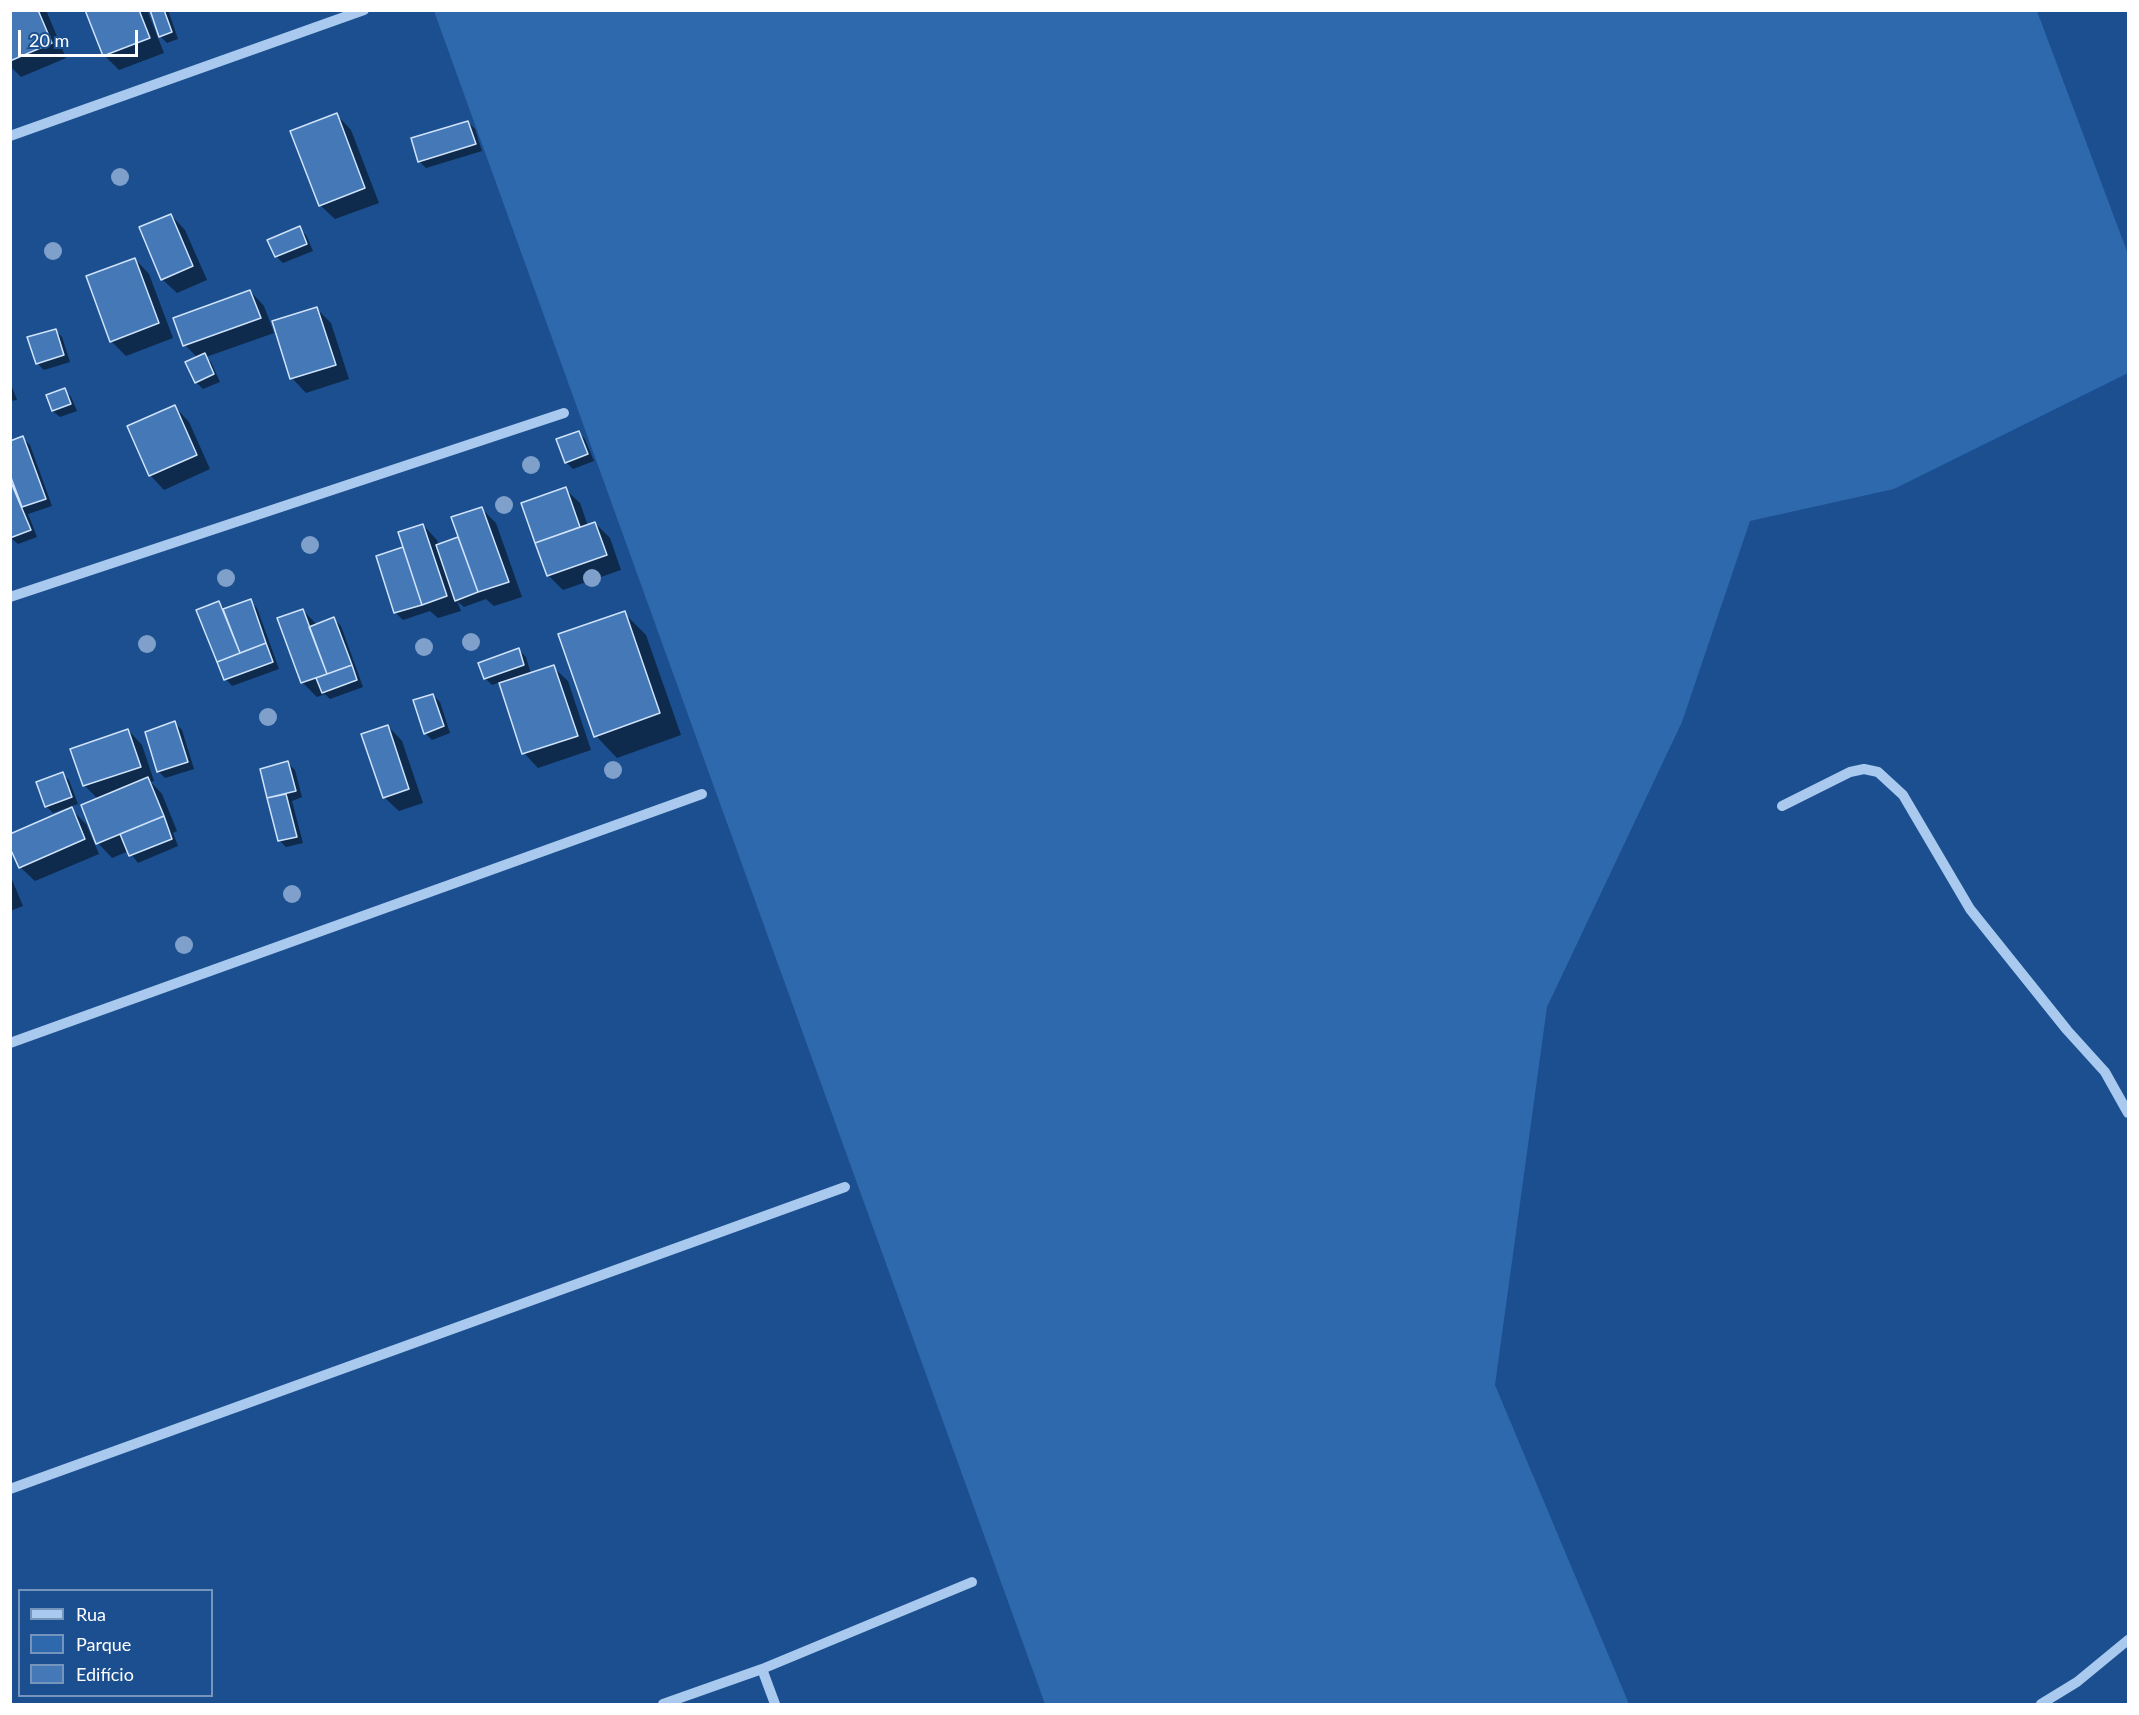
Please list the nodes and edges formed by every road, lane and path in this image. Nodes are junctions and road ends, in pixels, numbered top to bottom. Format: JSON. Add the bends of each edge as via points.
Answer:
{"nodes":[{"id":1,"x":364,"y":10,"type":"edge"},
{"id":2,"x":10,"y":136,"type":"edge"},
{"id":3,"x":564,"y":413,"type":"dead end"},
{"id":4,"x":10,"y":597,"type":"edge"},
{"id":5,"x":702,"y":794,"type":"dead end"},
{"id":6,"x":1782,"y":806,"type":"dead end"},
{"id":7,"x":10,"y":1043,"type":"edge"},
{"id":8,"x":2128,"y":1113,"type":"edge"},
{"id":9,"x":845,"y":1187,"type":"dead end"},
{"id":10,"x":10,"y":1489,"type":"edge"},
{"id":11,"x":972,"y":1582,"type":"dead end"},
{"id":12,"x":2128,"y":1640,"type":"edge"},
{"id":13,"x":762,"y":1669,"type":"junction"},
{"id":14,"x":663,"y":1704,"type":"edge"},
{"id":15,"x":775,"y":1704,"type":"edge"},
{"id":16,"x":2041,"y":1704,"type":"edge"}],
"edges":[{"from":1,"to":2,"type":"street"},
{"from":3,"to":4,"type":"street"},
{"from":5,"to":7,"type":"street"},
{"from":6,"to":8,"type":"street","via":[[1850,772],[1864,769],[1878,772],[1904,795],[1970,909],[2105,1072]]},
{"from":9,"to":10,"type":"street"},
{"from":11,"to":13,"type":"street"},
{"from":12,"to":16,"type":"street","via":[[2077,1682]]},
{"from":13,"to":14,"type":"street"},
{"from":13,"to":15,"type":"street"}]}
